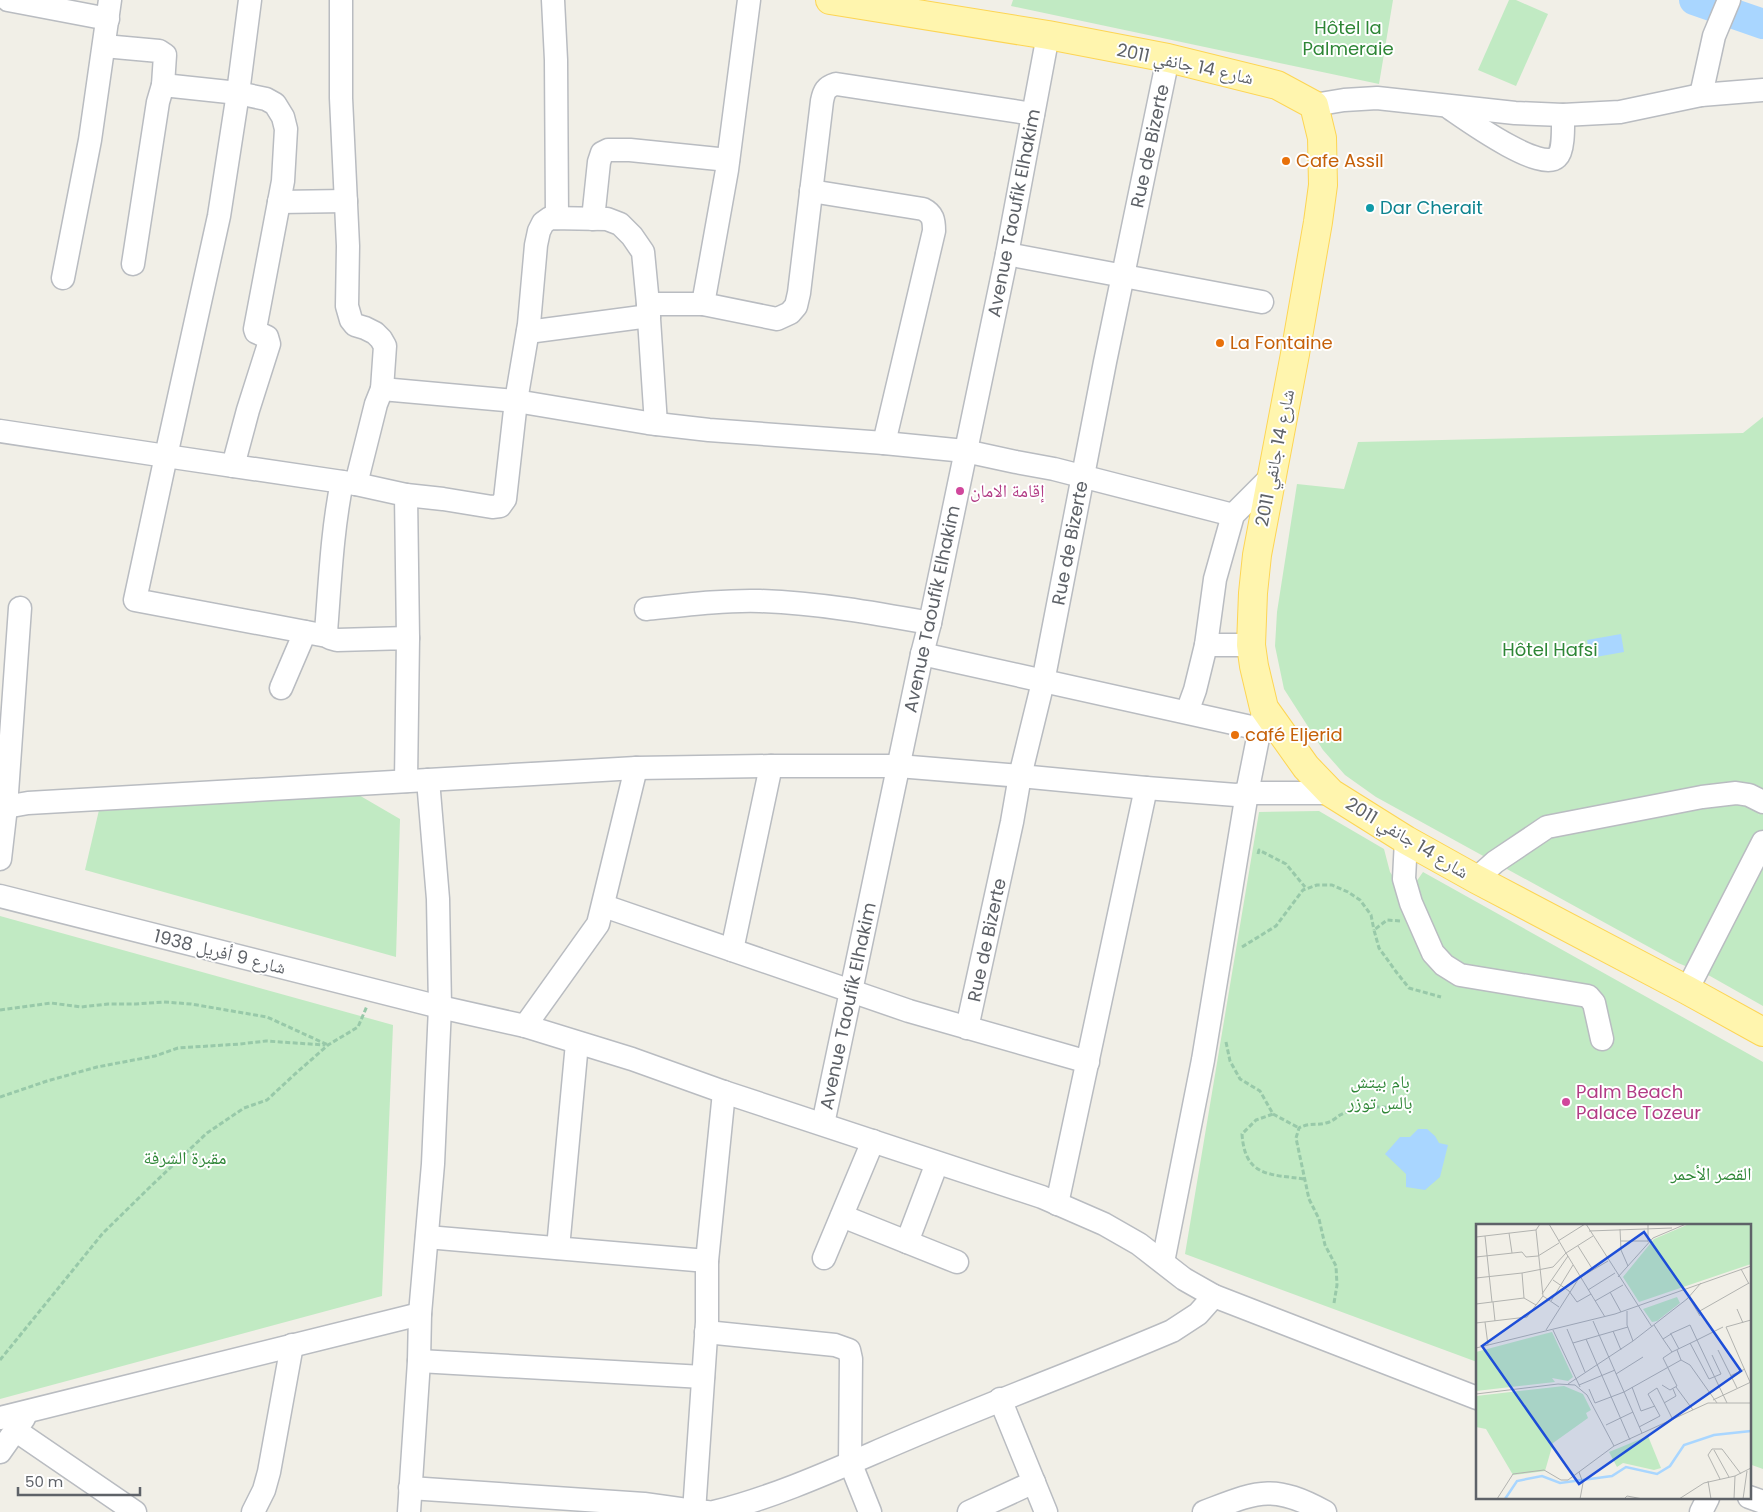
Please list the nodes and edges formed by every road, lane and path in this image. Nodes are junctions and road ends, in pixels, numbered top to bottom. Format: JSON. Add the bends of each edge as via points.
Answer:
{"nodes":[{"id":1,"x":8,"y":0,"type":"edge"},
{"id":2,"x":250,"y":0,"type":"edge"},
{"id":3,"x":341,"y":0,"type":"edge"},
{"id":4,"x":553,"y":0,"type":"edge"},
{"id":5,"x":749,"y":0,"type":"edge"},
{"id":6,"x":830,"y":0,"type":"edge"},
{"id":7,"x":1729,"y":0,"type":"edge"},
{"id":8,"x":109,"y":9,"type":"edge"},
{"id":9,"x":1048,"y":35,"type":"junction"},
{"id":10,"x":104,"y":46,"type":"junction"},
{"id":11,"x":1168,"y":58,"type":"junction"},
{"id":12,"x":162,"y":85,"type":"junction"},
{"id":13,"x":1763,"y":90,"type":"edge"},
{"id":14,"x":238,"y":93,"type":"junction"},
{"id":15,"x":1701,"y":95,"type":"junction"},
{"id":16,"x":1314,"y":105,"type":"junction"},
{"id":17,"x":1448,"y":106,"type":"junction"},
{"id":18,"x":1033,"y":114,"type":"junction"},
{"id":19,"x":1563,"y":115,"type":"junction"},
{"id":20,"x":728,"y":160,"type":"junction"},
{"id":21,"x":811,"y":191,"type":"junction"},
{"id":22,"x":346,"y":201,"type":"junction"},
{"id":23,"x":279,"y":202,"type":"junction"},
{"id":24,"x":557,"y":218,"type":"junction"},
{"id":25,"x":593,"y":219,"type":"junction"},
{"id":26,"x":1007,"y":254,"type":"junction"},
{"id":27,"x":133,"y":264,"type":"dead end"},
{"id":28,"x":1123,"y":274,"type":"junction"},
{"id":29,"x":62,"y":278,"type":"dead end"},
{"id":30,"x":1262,"y":302,"type":"dead end"},
{"id":31,"x":703,"y":304,"type":"junction"},
{"id":32,"x":649,"y":310,"type":"junction"},
{"id":33,"x":528,"y":332,"type":"junction"},
{"id":34,"x":382,"y":389,"type":"junction"},
{"id":35,"x":516,"y":401,"type":"junction"},
{"id":36,"x":656,"y":424,"type":"junction"},
{"id":37,"x":0,"y":431,"type":"edge"},
{"id":38,"x":884,"y":443,"type":"junction"},
{"id":39,"x":965,"y":451,"type":"junction"},
{"id":40,"x":166,"y":456,"type":"junction"},
{"id":41,"x":234,"y":466,"type":"junction"},
{"id":42,"x":1083,"y":476,"type":"junction"},
{"id":43,"x":1272,"y":476,"type":"junction"},
{"id":44,"x":349,"y":483,"type":"junction"},
{"id":45,"x":406,"y":495,"type":"junction"},
{"id":46,"x":1233,"y":515,"type":"junction"},
{"id":47,"x":20,"y":608,"type":"dead end"},
{"id":48,"x":646,"y":609,"type":"dead end"},
{"id":49,"x":930,"y":623,"type":"junction"},
{"id":50,"x":305,"y":632,"type":"junction"},
{"id":51,"x":327,"y":636,"type":"junction"},
{"id":52,"x":408,"y":638,"type":"junction"},
{"id":53,"x":1206,"y":645,"type":"junction"},
{"id":54,"x":1251,"y":645,"type":"junction"},
{"id":55,"x":8,"y":653,"type":"edge"},
{"id":56,"x":922,"y":654,"type":"junction"},
{"id":57,"x":1043,"y":682,"type":"junction"},
{"id":58,"x":281,"y":688,"type":"dead end"},
{"id":59,"x":1187,"y":712,"type":"junction"},
{"id":60,"x":1262,"y":719,"type":"junction"},
{"id":61,"x":771,"y":766,"type":"junction"},
{"id":62,"x":898,"y":766,"type":"junction"},
{"id":63,"x":636,"y":768,"type":"junction"},
{"id":64,"x":1020,"y":776,"type":"junction"},
{"id":65,"x":417,"y":781,"type":"junction"},
{"id":66,"x":1146,"y":788,"type":"junction"},
{"id":67,"x":1247,"y":793,"type":"junction"},
{"id":68,"x":1331,"y":793,"type":"junction"},
{"id":69,"x":1763,"y":802,"type":"edge"},
{"id":70,"x":3,"y":808,"type":"edge"},
{"id":71,"x":1406,"y":840,"type":"junction"},
{"id":72,"x":1763,"y":842,"type":"edge"},
{"id":73,"x":0,"y":859,"type":"edge"},
{"id":74,"x":1257,"y":860,"type":"dead end"},
{"id":75,"x":1476,"y":879,"type":"junction"},
{"id":76,"x":1305,"y":888,"type":"dead end"},
{"id":77,"x":0,"y":896,"type":"edge"},
{"id":78,"x":604,"y":906,"type":"junction"},
{"id":79,"x":1419,"y":922,"type":"junction"},
{"id":80,"x":1374,"y":930,"type":"junction"},
{"id":81,"x":1244,"y":937,"type":"dead end"},
{"id":82,"x":1242,"y":946,"type":"junction"},
{"id":83,"x":732,"y":950,"type":"junction"},
{"id":84,"x":1240,"y":956,"type":"dead end"},
{"id":85,"x":375,"y":990,"type":"junction"},
{"id":86,"x":850,"y":990,"type":"junction"},
{"id":87,"x":1686,"y":990,"type":"junction"},
{"id":88,"x":1441,"y":997,"type":"dead end"},
{"id":89,"x":440,"y":1007,"type":"junction"},
{"id":90,"x":0,"y":1010,"type":"edge"},
{"id":91,"x":525,"y":1026,"type":"junction"},
{"id":92,"x":968,"y":1028,"type":"junction"},
{"id":93,"x":1763,"y":1032,"type":"edge"},
{"id":94,"x":1228,"y":1033,"type":"dead end"},
{"id":95,"x":1602,"y":1039,"type":"dead end"},
{"id":96,"x":577,"y":1043,"type":"junction"},
{"id":97,"x":328,"y":1045,"type":"junction"},
{"id":98,"x":1088,"y":1062,"type":"junction"},
{"id":99,"x":724,"y":1092,"type":"junction"},
{"id":100,"x":0,"y":1097,"type":"edge"},
{"id":101,"x":1395,"y":1108,"type":"dead end"},
{"id":102,"x":1273,"y":1114,"type":"junction"},
{"id":103,"x":823,"y":1124,"type":"junction"},
{"id":104,"x":1299,"y":1128,"type":"junction"},
{"id":105,"x":873,"y":1141,"type":"junction"},
{"id":106,"x":937,"y":1163,"type":"junction"},
{"id":107,"x":1304,"y":1179,"type":"junction"},
{"id":108,"x":1057,"y":1204,"type":"junction"},
{"id":109,"x":842,"y":1216,"type":"junction"},
{"id":110,"x":427,"y":1237,"type":"junction"},
{"id":111,"x":907,"y":1242,"type":"junction"},
{"id":112,"x":558,"y":1248,"type":"junction"},
{"id":113,"x":824,"y":1258,"type":"dead end"},
{"id":114,"x":707,"y":1261,"type":"junction"},
{"id":115,"x":957,"y":1262,"type":"dead end"},
{"id":116,"x":1163,"y":1262,"type":"junction"},
{"id":117,"x":1214,"y":1296,"type":"junction"},
{"id":118,"x":1334,"y":1303,"type":"dead end"},
{"id":119,"x":420,"y":1314,"type":"junction"},
{"id":120,"x":706,"y":1332,"type":"junction"},
{"id":121,"x":292,"y":1345,"type":"junction"},
{"id":122,"x":0,"y":1360,"type":"edge"},
{"id":123,"x":419,"y":1361,"type":"junction"},
{"id":124,"x":703,"y":1377,"type":"junction"},
{"id":125,"x":1476,"y":1398,"type":"edge"},
{"id":126,"x":1000,"y":1400,"type":"junction"},
{"id":127,"x":8,"y":1424,"type":"edge"},
{"id":128,"x":0,"y":1452,"type":"edge"},
{"id":129,"x":850,"y":1462,"type":"junction"},
{"id":130,"x":1034,"y":1482,"type":"junction"},
{"id":131,"x":410,"y":1488,"type":"junction"},
{"id":132,"x":1750,"y":1497,"type":"edge"},
{"id":133,"x":1707,"y":1500,"type":"edge"},
{"id":134,"x":1763,"y":1502,"type":"edge"},
{"id":135,"x":564,"y":1505,"type":"edge"},
{"id":136,"x":136,"y":1512,"type":"edge"},
{"id":137,"x":253,"y":1512,"type":"edge"},
{"id":138,"x":409,"y":1512,"type":"edge"},
{"id":139,"x":694,"y":1512,"type":"edge"},
{"id":140,"x":712,"y":1512,"type":"edge"},
{"id":141,"x":870,"y":1512,"type":"edge"},
{"id":142,"x":970,"y":1512,"type":"edge"},
{"id":143,"x":1046,"y":1512,"type":"edge"},
{"id":144,"x":1204,"y":1512,"type":"edge"},
{"id":145,"x":1325,"y":1512,"type":"edge"},
{"id":146,"x":1702,"y":1512,"type":"edge"}],
"edges":[{"from":1,"to":8,"type":"street"},
{"from":2,"to":14,"type":"street"},
{"from":3,"to":22,"type":"street"},
{"from":4,"to":24,"type":"street"},
{"from":5,"to":20,"type":"street"},
{"from":6,"to":9,"type":"main road","name":"شارع 14 جانفي 2011"},
{"from":7,"to":15,"type":"street","via":[[1714,36]]},
{"from":8,"to":10,"type":"street"},
{"from":9,"to":11,"type":"main road","name":"شارع 14 جانفي 2011"},
{"from":9,"to":18,"type":"street","name":"Avenue Taoufik Elhakim"},
{"from":10,"to":12,"type":"street","via":[[159,51],[165,56]]},
{"from":10,"to":29,"type":"street","via":[[90,140]]},
{"from":11,"to":16,"type":"main road","name":"شارع 14 جانفي 2011","via":[[1277,85]]},
{"from":11,"to":28,"type":"street","name":"Rue de Bizerte"},
{"from":12,"to":14,"type":"street"},
{"from":12,"to":27,"type":"street"},
{"from":13,"to":15,"type":"street"},
{"from":14,"to":23,"type":"street","via":[[266,98],[275,104],[283,117],[286,129]]},
{"from":14,"to":40,"type":"street","via":[[219,216]]},
{"from":15,"to":19,"type":"street","via":[[1620,112]]},
{"from":16,"to":17,"type":"street","via":[[1377,98]]},
{"from":16,"to":43,"type":"main road","name":"شارع 14 جانفي 2011","via":[[1322,138],[1323,185]]},
{"from":17,"to":19,"type":"street"},
{"from":17,"to":19,"type":"street","via":[[1519,151],[1550,161],[1561,152]]},
{"from":18,"to":21,"type":"street","via":[[836,84],[827,86],[822,101]]},
{"from":18,"to":26,"type":"street","name":"Avenue Taoufik Elhakim"},
{"from":20,"to":25,"type":"street","via":[[608,150],[602,153],[599,162]]},
{"from":20,"to":31,"type":"street"},
{"from":21,"to":31,"type":"street","via":[[799,293],[796,306],[790,313],[777,319]]},
{"from":21,"to":38,"type":"street","via":[[923,209],[930,212],[934,220]]},
{"from":22,"to":23,"type":"street"},
{"from":22,"to":34,"type":"street","via":[[347,306],[355,325],[375,333],[385,346]]},
{"from":23,"to":41,"type":"street","via":[[255,328],[256,332],[267,336],[269,344]]},
{"from":24,"to":25,"type":"street"},
{"from":24,"to":33,"type":"street","via":[[543,223],[539,231]]},
{"from":25,"to":32,"type":"street","via":[[607,219],[620,224],[640,246]]},
{"from":26,"to":28,"type":"street"},
{"from":26,"to":39,"type":"street","name":"Avenue Taoufik Elhakim"},
{"from":28,"to":30,"type":"street"},
{"from":28,"to":42,"type":"street","name":"Rue de Bizerte"},
{"from":31,"to":32,"type":"street"},
{"from":32,"to":33,"type":"street"},
{"from":32,"to":36,"type":"street"},
{"from":33,"to":35,"type":"street"},
{"from":34,"to":35,"type":"street"},
{"from":34,"to":44,"type":"street"},
{"from":35,"to":36,"type":"street"},
{"from":35,"to":45,"type":"street","via":[[507,490],[500,506]]},
{"from":36,"to":38,"type":"street"},
{"from":37,"to":40,"type":"street"},
{"from":38,"to":39,"type":"street"},
{"from":39,"to":42,"type":"street"},
{"from":39,"to":49,"type":"street","name":"Avenue Taoufik Elhakim"},
{"from":40,"to":41,"type":"street"},
{"from":40,"to":50,"type":"street","via":[[135,600]]},
{"from":41,"to":44,"type":"street"},
{"from":42,"to":46,"type":"street"},
{"from":42,"to":57,"type":"street","name":"Rue de Bizerte"},
{"from":43,"to":46,"type":"street"},
{"from":43,"to":54,"type":"main road","name":"شارع 14 جانفي 2011","via":[[1257,555]]},
{"from":44,"to":45,"type":"street"},
{"from":44,"to":51,"type":"street","via":[[338,497]]},
{"from":45,"to":52,"type":"street"},
{"from":46,"to":53,"type":"street","via":[[1215,579]]},
{"from":47,"to":55,"type":"street"},
{"from":48,"to":49,"type":"street","via":[[759,601],[841,607]]},
{"from":49,"to":56,"type":"street","name":"Avenue Taoufik Elhakim"},
{"from":50,"to":51,"type":"street"},
{"from":50,"to":58,"type":"street"},
{"from":51,"to":52,"type":"street","via":[[337,640]]},
{"from":52,"to":65,"type":"street"},
{"from":53,"to":54,"type":"street"},
{"from":53,"to":59,"type":"street"},
{"from":54,"to":60,"type":"main road","name":"شارع 14 جانفي 2011"},
{"from":55,"to":70,"type":"street"},
{"from":56,"to":57,"type":"street"},
{"from":56,"to":62,"type":"street","name":"Avenue Taoufik Elhakim"},
{"from":57,"to":59,"type":"street"},
{"from":57,"to":64,"type":"street","name":"Rue de Bizerte"},
{"from":59,"to":60,"type":"street"},
{"from":60,"to":67,"type":"street"},
{"from":60,"to":68,"type":"main road","name":"شارع 14 جانفي 2011"},
{"from":61,"to":62,"type":"street"},
{"from":61,"to":63,"type":"street"},
{"from":61,"to":83,"type":"street"},
{"from":62,"to":64,"type":"street"},
{"from":62,"to":86,"type":"street","name":"Avenue Taoufik Elhakim"},
{"from":63,"to":65,"type":"street"},
{"from":63,"to":78,"type":"street"},
{"from":64,"to":66,"type":"street"},
{"from":64,"to":92,"type":"street","name":"Rue de Bizerte"},
{"from":65,"to":70,"type":"street","via":[[28,803]]},
{"from":65,"to":89,"type":"street","via":[[438,899]]},
{"from":66,"to":67,"type":"street","via":[[1236,795]]},
{"from":66,"to":98,"type":"street"},
{"from":67,"to":68,"type":"street"},
{"from":67,"to":116,"type":"street","via":[[1203,1060]]},
{"from":68,"to":71,"type":"main road","name":"شارع 14 جانفي 2011"},
{"from":69,"to":75,"type":"street","via":[[1736,793],[1547,827]]},
{"from":70,"to":73,"type":"street"},
{"from":71,"to":75,"type":"main road","name":"شارع 14 جانفي 2011"},
{"from":71,"to":79,"type":"street","via":[[1404,879]]},
{"from":72,"to":87,"type":"street"},
{"from":74,"to":76,"type":"path","via":[[1259,850],[1286,864]]},
{"from":75,"to":87,"type":"main road","name":"شارع 14 جانفي 2011"},
{"from":77,"to":85,"type":"street","name":"شارع 9 أفريل 1938"},
{"from":78,"to":83,"type":"street"},
{"from":78,"to":91,"type":"street","via":[[598,924]]},
{"from":79,"to":80,"type":"path","via":[[1386,920]]},
{"from":79,"to":95,"type":"street","via":[[1433,953],[1460,975],[1588,996],[1594,1003]]},
{"from":80,"to":82,"type":"path","via":[[1371,915],[1360,900],[1332,885],[1318,885],[1303,890],[1276,926]]},
{"from":80,"to":88,"type":"path","via":[[1379,948],[1409,988]]},
{"from":81,"to":82,"type":"path"},
{"from":82,"to":84,"type":"path"},
{"from":83,"to":86,"type":"street"},
{"from":85,"to":89,"type":"street","name":"شارع 9 أفريل 1938"},
{"from":85,"to":97,"type":"path","via":[[358,1027]]},
{"from":86,"to":92,"type":"street"},
{"from":86,"to":103,"type":"street","name":"Avenue Taoufik Elhakim"},
{"from":87,"to":93,"type":"main road","name":"شارع 14 جانفي 2011"},
{"from":89,"to":91,"type":"street","name":"شارع 9 أفريل 1938"},
{"from":89,"to":110,"type":"street"},
{"from":90,"to":97,"type":"path","via":[[50,1003],[81,1007],[164,1002],[191,1004],[267,1017]]},
{"from":91,"to":96,"type":"street","name":"شارع 9 أفريل 1938"},
{"from":92,"to":98,"type":"street"},
{"from":94,"to":102,"type":"path","via":[[1226,1043],[1230,1061],[1240,1079],[1260,1090]]},
{"from":96,"to":99,"type":"street","name":"شارع 9 أفريل 1938"},
{"from":96,"to":112,"type":"street"},
{"from":97,"to":100,"type":"path","via":[[266,1041],[178,1048],[81,1071]]},
{"from":97,"to":122,"type":"path","via":[[267,1100],[244,1108],[207,1133],[158,1179],[104,1233]]},
{"from":98,"to":108,"type":"street"},
{"from":99,"to":103,"type":"street","name":"شارع 9 أفريل 1938"},
{"from":99,"to":114,"type":"street"},
{"from":101,"to":104,"type":"path","via":[[1361,1108],[1326,1124],[1306,1124]]},
{"from":102,"to":104,"type":"path"},
{"from":102,"to":107,"type":"path","via":[[1256,1120],[1242,1134],[1243,1149],[1252,1165],[1263,1173]]},
{"from":103,"to":105,"type":"street","name":"شارع 9 أفريل 1938"},
{"from":104,"to":107,"type":"path","via":[[1296,1138]]},
{"from":105,"to":106,"type":"street","name":"شارع 9 أفريل 1938"},
{"from":105,"to":109,"type":"street"},
{"from":106,"to":108,"type":"street","name":"شارع 9 أفريل 1938"},
{"from":106,"to":111,"type":"street"},
{"from":107,"to":118,"type":"path","via":[[1325,1246],[1336,1266]]},
{"from":108,"to":116,"type":"street","name":"شارع 9 أفريل 1938","via":[[1104,1224]]},
{"from":109,"to":111,"type":"street"},
{"from":109,"to":113,"type":"street"},
{"from":110,"to":112,"type":"street"},
{"from":110,"to":119,"type":"street"},
{"from":111,"to":115,"type":"street"},
{"from":112,"to":114,"type":"street"},
{"from":114,"to":120,"type":"street"},
{"from":116,"to":117,"type":"street","name":"شارع 9 أفريل 1938"},
{"from":117,"to":125,"type":"street","name":"شارع 9 أفريل 1938"},
{"from":117,"to":126,"type":"street","via":[[1198,1314],[1172,1331]]},
{"from":119,"to":121,"type":"street"},
{"from":119,"to":123,"type":"street"},
{"from":120,"to":124,"type":"street"},
{"from":120,"to":129,"type":"street","via":[[835,1345],[849,1350]]},
{"from":121,"to":127,"type":"street","via":[[28,1411]]},
{"from":121,"to":137,"type":"street","via":[[269,1472]]},
{"from":123,"to":124,"type":"street"},
{"from":123,"to":131,"type":"street"},
{"from":124,"to":139,"type":"street"},
{"from":126,"to":129,"type":"street"},
{"from":126,"to":130,"type":"street"},
{"from":127,"to":128,"type":"street"},
{"from":127,"to":136,"type":"street"},
{"from":129,"to":140,"type":"street","via":[[739,1506]]},
{"from":129,"to":141,"type":"street"},
{"from":130,"to":142,"type":"street"},
{"from":130,"to":143,"type":"street"},
{"from":131,"to":135,"type":"street"},
{"from":131,"to":138,"type":"street"},
{"from":132,"to":134,"type":"street"},
{"from":133,"to":146,"type":"street"},
{"from":135,"to":139,"type":"street","via":[[644,1504]]},
{"from":139,"to":140,"type":"street"},
{"from":144,"to":145,"type":"street","via":[[1251,1494],[1269,1493],[1291,1496]]}]}
